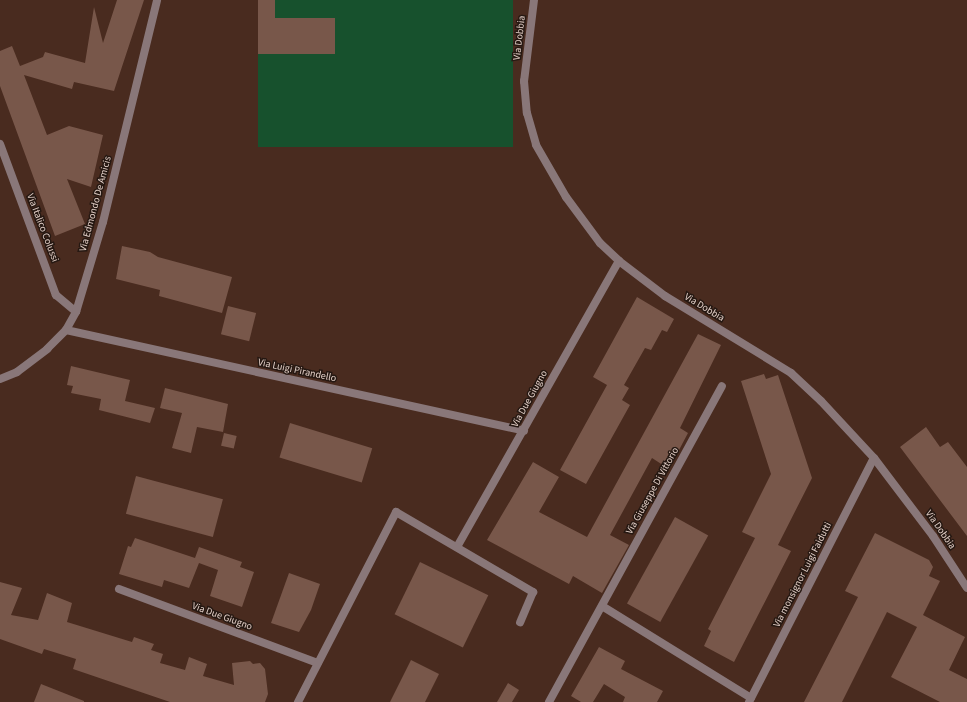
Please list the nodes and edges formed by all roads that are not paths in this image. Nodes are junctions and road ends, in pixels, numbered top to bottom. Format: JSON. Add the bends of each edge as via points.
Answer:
{"nodes":[{"id":1,"x":157,"y":0,"type":"edge"},
{"id":2,"x":534,"y":0,"type":"edge"},
{"id":3,"x":0,"y":144,"type":"edge"},
{"id":4,"x":619,"y":261,"type":"junction"},
{"id":5,"x":76,"y":312,"type":"junction"},
{"id":6,"x":66,"y":330,"type":"junction"},
{"id":7,"x":0,"y":379,"type":"edge"},
{"id":8,"x":722,"y":386,"type":"dead end"},
{"id":9,"x":524,"y":431,"type":"junction"},
{"id":10,"x":874,"y":458,"type":"junction"},
{"id":11,"x":458,"y":547,"type":"junction"},
{"id":12,"x":967,"y":588,"type":"edge"},
{"id":13,"x":119,"y":589,"type":"dead end"},
{"id":14,"x":602,"y":606,"type":"junction"},
{"id":15,"x":520,"y":622,"type":"dead end"},
{"id":16,"x":318,"y":663,"type":"junction"},
{"id":17,"x":750,"y":700,"type":"edge"},
{"id":18,"x":298,"y":702,"type":"edge"},
{"id":19,"x":549,"y":702,"type":"edge"}],
"edges":[{"from":1,"to":5,"type":"street","name":"Via Edmondo De Amicis","via":[[103,222]]},
{"from":2,"to":4,"type":"street","name":"Via Dobbia","via":[[524,81],[527,113],[536,145],[566,197],[600,243]]},
{"from":3,"to":5,"type":"street","name":"Via Italico Colussi","via":[[56,295]]},
{"from":4,"to":9,"type":"street","name":"Via Due Giugno"},
{"from":4,"to":10,"type":"street","name":"Via Dobbia","via":[[665,296],[791,373]]},
{"from":5,"to":6,"type":"street","name":"Via Edmondo De Amicis"},
{"from":6,"to":7,"type":"street","name":"Via Edmondo De Amicis","via":[[17,372]]},
{"from":6,"to":9,"type":"street","name":"Via Luigi Pirandello"},
{"from":8,"to":14,"type":"street","name":"Via Giuseppe Di Vittorio"},
{"from":9,"to":11,"type":"street","name":"Via Due Giugno"},
{"from":10,"to":12,"type":"street","name":"Via Dobbia","via":[[933,536]]},
{"from":10,"to":17,"type":"street","name":"Via monsignor Luigi Faidutti"},
{"from":11,"to":15,"type":"street","via":[[533,592]]},
{"from":11,"to":16,"type":"street","via":[[396,512]]},
{"from":13,"to":16,"type":"street","name":"Via Due Giugno"},
{"from":14,"to":17,"type":"street"},
{"from":14,"to":19,"type":"street","name":"Via Giuseppe Di Vittorio"},
{"from":16,"to":18,"type":"street"}]}
